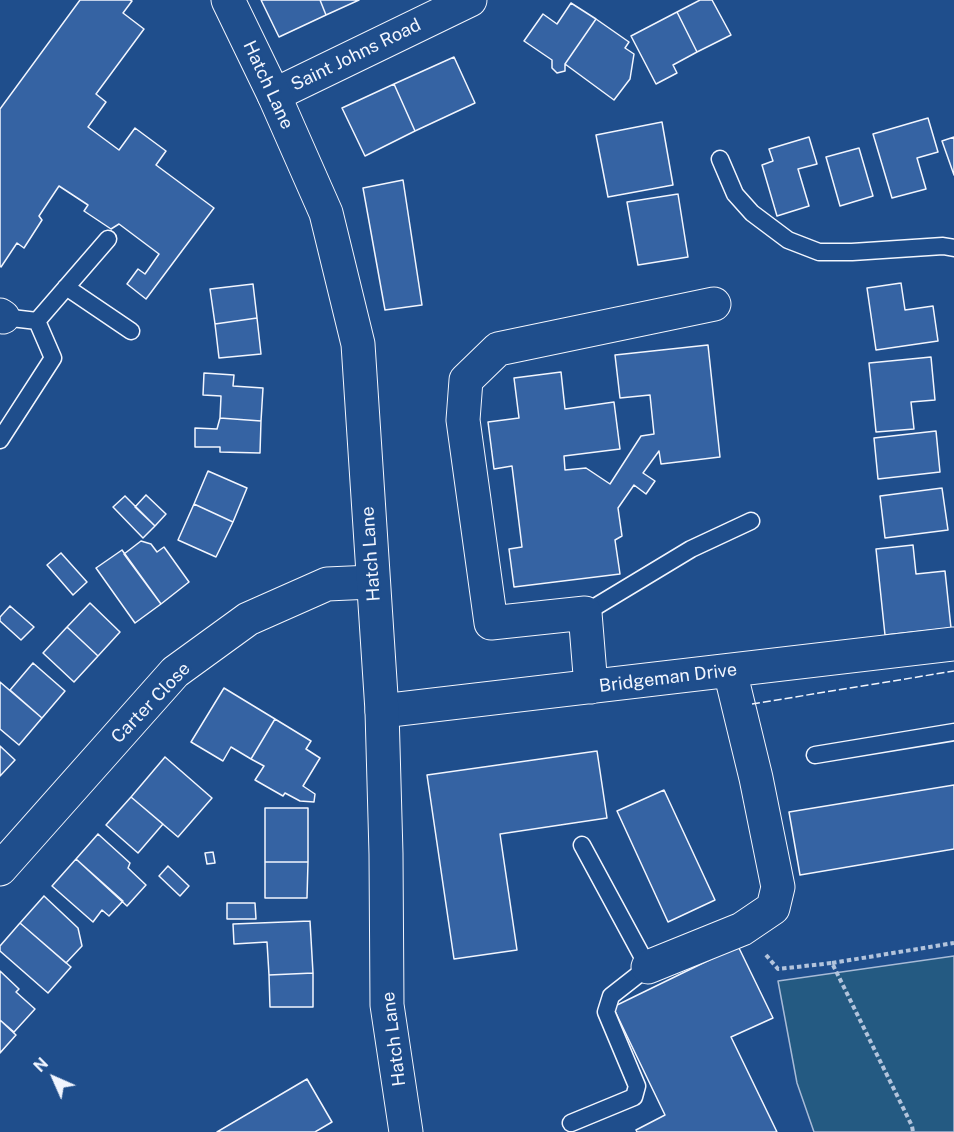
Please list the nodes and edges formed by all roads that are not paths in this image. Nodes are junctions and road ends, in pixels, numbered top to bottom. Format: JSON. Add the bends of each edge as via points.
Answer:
{"nodes":[{"id":1,"x":228,"y":0,"type":"edge"},
{"id":2,"x":470,"y":0,"type":"edge"},
{"id":3,"x":274,"y":95,"type":"junction"},
{"id":4,"x":720,"y":159,"type":"dead end"},
{"id":5,"x":108,"y":239,"type":"dead end"},
{"id":6,"x":954,"y":248,"type":"edge"},
{"id":7,"x":66,"y":287,"type":"junction"},
{"id":8,"x":714,"y":303,"type":"dead end"},
{"id":9,"x":1,"y":318,"type":"edge"},
{"id":10,"x":37,"y":321,"type":"junction"},
{"id":11,"x":131,"y":331,"type":"dead end"},
{"id":12,"x":0,"y":440,"type":"edge"},
{"id":13,"x":751,"y":521,"type":"dead end"},
{"id":14,"x":372,"y":582,"type":"junction"},
{"id":15,"x":585,"y":613,"type":"junction"},
{"id":16,"x":954,"y":644,"type":"edge"},
{"id":17,"x":730,"y":671,"type":"junction"},
{"id":18,"x":591,"y":687,"type":"junction"},
{"id":19,"x":382,"y":711,"type":"junction"},
{"id":20,"x":954,"y":732,"type":"edge"},
{"id":21,"x":815,"y":755,"type":"dead end"},
{"id":22,"x":582,"y":845,"type":"dead end"},
{"id":23,"x":0,"y":868,"type":"edge"},
{"id":24,"x":648,"y":967,"type":"junction"},
{"id":25,"x":571,"y":1123,"type":"dead end"},
{"id":26,"x":406,"y":1132,"type":"edge"}],
"edges":[{"from":1,"to":3,"type":"street","name":"Hatch Lane"},
{"from":2,"to":3,"type":"street","name":"Saint Johns Road"},
{"from":3,"to":14,"type":"street","name":"Hatch Lane","via":[[326,213],[358,344]]},
{"from":4,"to":6,"type":"lane","via":[[735,195],[752,213],[788,240],[819,252]]},
{"from":5,"to":7,"type":"lane"},
{"from":7,"to":10,"type":"lane"},
{"from":7,"to":11,"type":"lane"},
{"from":8,"to":15,"type":"street","via":[[498,349],[466,380],[463,420],[491,623]]},
{"from":9,"to":10,"type":"lane"},
{"from":10,"to":12,"type":"lane","via":[[53,358]]},
{"from":13,"to":15,"type":"lane","via":[[691,549]]},
{"from":14,"to":19,"type":"street","name":"Hatch Lane"},
{"from":14,"to":23,"type":"street","name":"Carter Close","via":[[327,584],[248,619],[176,672]]},
{"from":15,"to":18,"type":"street"},
{"from":16,"to":17,"type":"street","name":"Bridgeman Drive"},
{"from":17,"to":18,"type":"street","name":"Bridgeman Drive"},
{"from":17,"to":24,"type":"street","via":[[778,887],[773,908],[742,929]]},
{"from":18,"to":19,"type":"street","name":"Bridgeman Drive"},
{"from":19,"to":26,"type":"street","name":"Hatch Lane","via":[[387,1005]]},
{"from":20,"to":21,"type":"lane"},
{"from":22,"to":24,"type":"lane"},
{"from":24,"to":25,"type":"lane","via":[[611,996],[606,1012],[637,1086],[634,1097]]}]}
